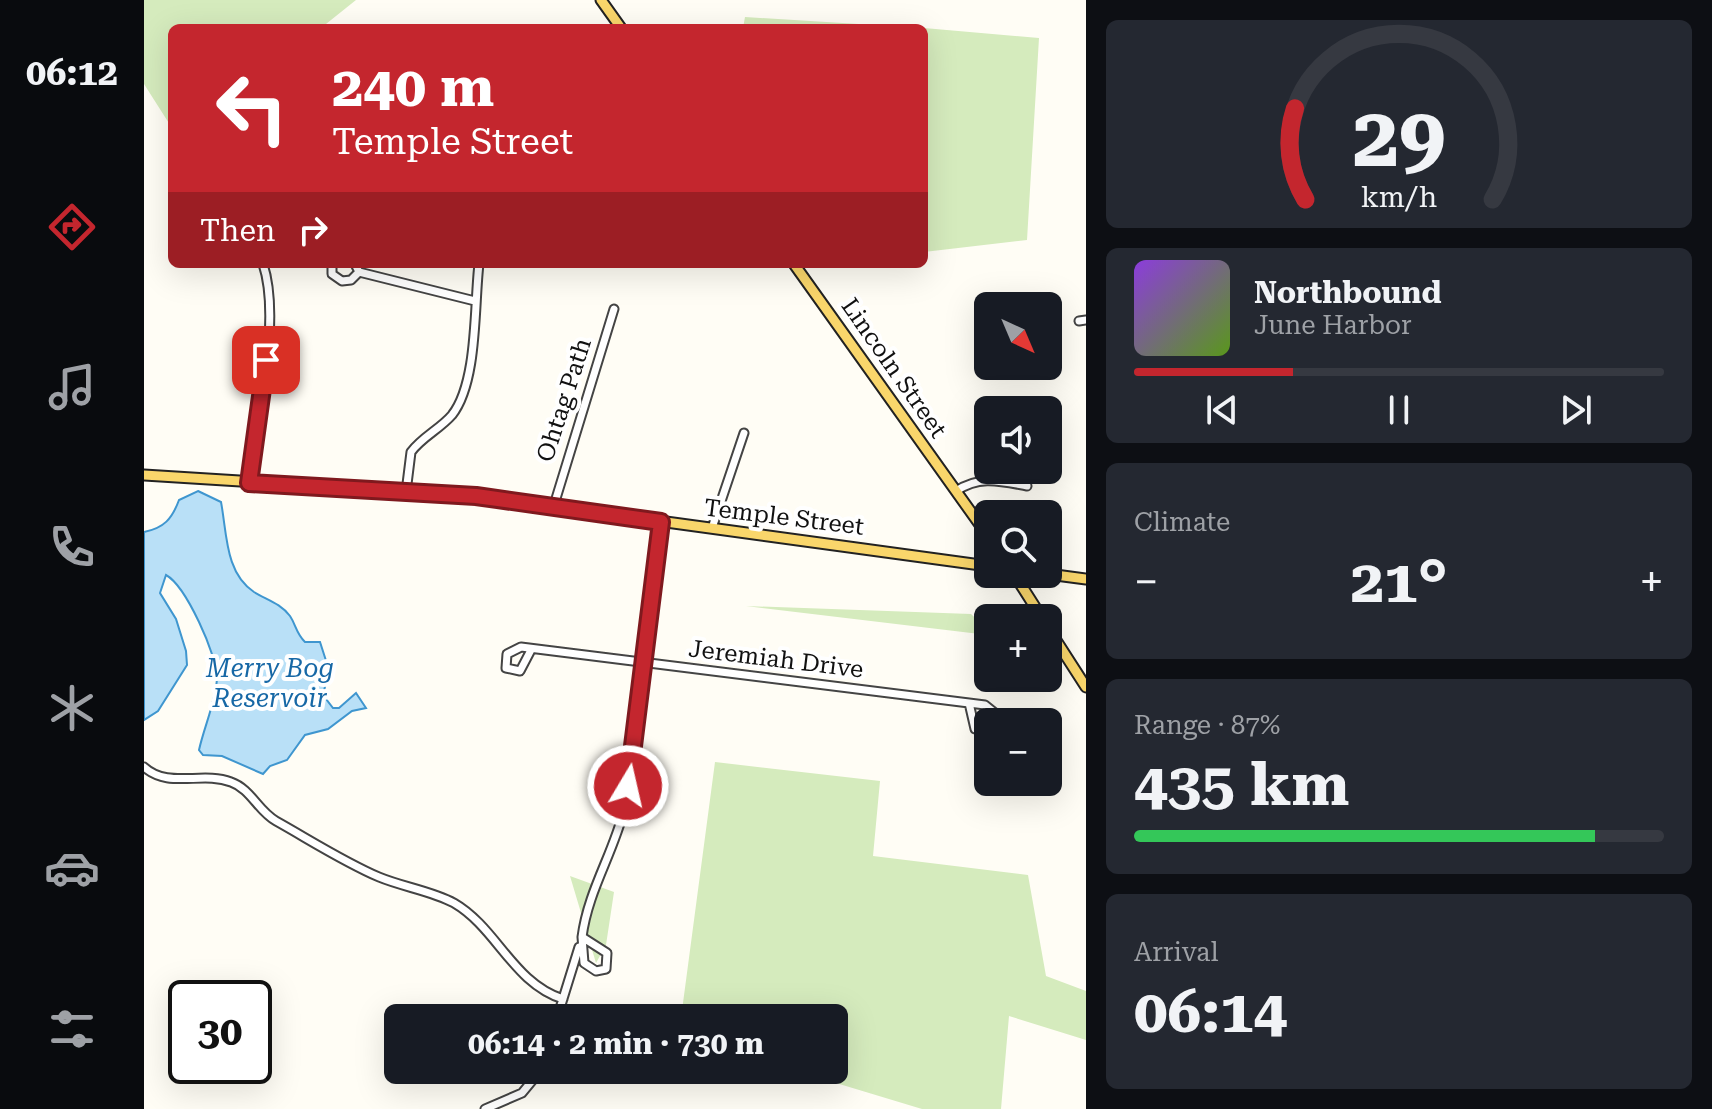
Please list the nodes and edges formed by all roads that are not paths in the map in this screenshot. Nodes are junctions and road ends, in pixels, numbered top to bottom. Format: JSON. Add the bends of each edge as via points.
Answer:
{"nodes":[{"id":1,"x":601,"y":0,"type":"edge"},
{"id":2,"x":618,"y":24,"type":"edge"},
{"id":3,"x":264,"y":268,"type":"edge"},
{"id":4,"x":332,"y":268,"type":"edge"},
{"id":5,"x":357,"y":268,"type":"edge"},
{"id":6,"x":479,"y":268,"type":"edge"},
{"id":7,"x":797,"y":268,"type":"edge"},
{"id":8,"x":475,"y":301,"type":"junction"},
{"id":9,"x":614,"y":309,"type":"dead end"},
{"id":10,"x":744,"y":433,"type":"dead end"},
{"id":11,"x":144,"y":475,"type":"edge"},
{"id":12,"x":249,"y":483,"type":"junction"},
{"id":13,"x":1027,"y":486,"type":"dead end"},
{"id":14,"x":956,"y":491,"type":"junction"},
{"id":15,"x":406,"y":492,"type":"junction"},
{"id":16,"x":554,"y":505,"type":"junction"},
{"id":17,"x":974,"y":516,"type":"edge"},
{"id":18,"x":661,"y":522,"type":"junction"},
{"id":19,"x":712,"y":528,"type":"junction"},
{"id":20,"x":974,"y":564,"type":"edge"},
{"id":21,"x":1062,"y":576,"type":"edge"},
{"id":22,"x":1086,"y":579,"type":"edge"},
{"id":23,"x":531,"y":650,"type":"dead end"},
{"id":24,"x":1062,"y":650,"type":"edge"},
{"id":25,"x":642,"y":662,"type":"junction"},
{"id":26,"x":1086,"y":687,"type":"edge"},
{"id":27,"x":969,"y":703,"type":"junction"},
{"id":28,"x":990,"y":708,"type":"edge"},
{"id":29,"x":974,"y":725,"type":"edge"},
{"id":30,"x":144,"y":767,"type":"edge"},
{"id":31,"x":582,"y":937,"type":"junction"},
{"id":32,"x":563,"y":999,"type":"junction"},
{"id":33,"x":561,"y":1004,"type":"edge"},
{"id":34,"x":529,"y":1084,"type":"edge"},
{"id":35,"x":485,"y":1109,"type":"edge"}],
"edges":[{"from":1,"to":2,"type":"main road"},
{"from":3,"to":12,"type":"street","via":[[270,302]]},
{"from":4,"to":5,"type":"street","via":[[342,281],[351,280]]},
{"from":5,"to":8,"type":"street"},
{"from":6,"to":8,"type":"street"},
{"from":7,"to":14,"type":"main road","name":"Lincoln Street"},
{"from":8,"to":15,"type":"street","via":[[470,362],[460,399],[446,421],[413,449]]},
{"from":9,"to":16,"type":"street","name":"Ohtag Path"},
{"from":10,"to":19,"type":"street"},
{"from":11,"to":12,"type":"main road","name":"Temple Street"},
{"from":12,"to":15,"type":"main road","name":"Temple Street"},
{"from":13,"to":14,"type":"street","via":[[984,479]]},
{"from":14,"to":17,"type":"main road","name":"Lincoln Street"},
{"from":15,"to":16,"type":"main road","name":"Temple Street"},
{"from":16,"to":18,"type":"main road","name":"Temple Street"},
{"from":18,"to":19,"type":"main road","name":"Temple Street"},
{"from":18,"to":25,"type":"street"},
{"from":19,"to":20,"type":"main road","name":"Temple Street"},
{"from":21,"to":22,"type":"main road"},
{"from":23,"to":25,"type":"street","name":"Jeremiah Drive"},
{"from":24,"to":26,"type":"main road"},
{"from":25,"to":27,"type":"street","name":"Jeremiah Drive"},
{"from":25,"to":31,"type":"street","via":[[624,810],[591,893]]},
{"from":27,"to":28,"type":"street","name":"Jeremiah Drive"},
{"from":27,"to":29,"type":"street"},
{"from":30,"to":32,"type":"street","via":[[162,779],[204,776],[233,783],[263,814],[377,876],[454,903],[524,976],[544,993]]},
{"from":31,"to":31,"type":"street","via":[[607,953],[606,969],[596,971],[584,963]]},
{"from":31,"to":32,"type":"street"},
{"from":32,"to":33,"type":"street"},
{"from":34,"to":35,"type":"street","via":[[522,1093]]}]}
